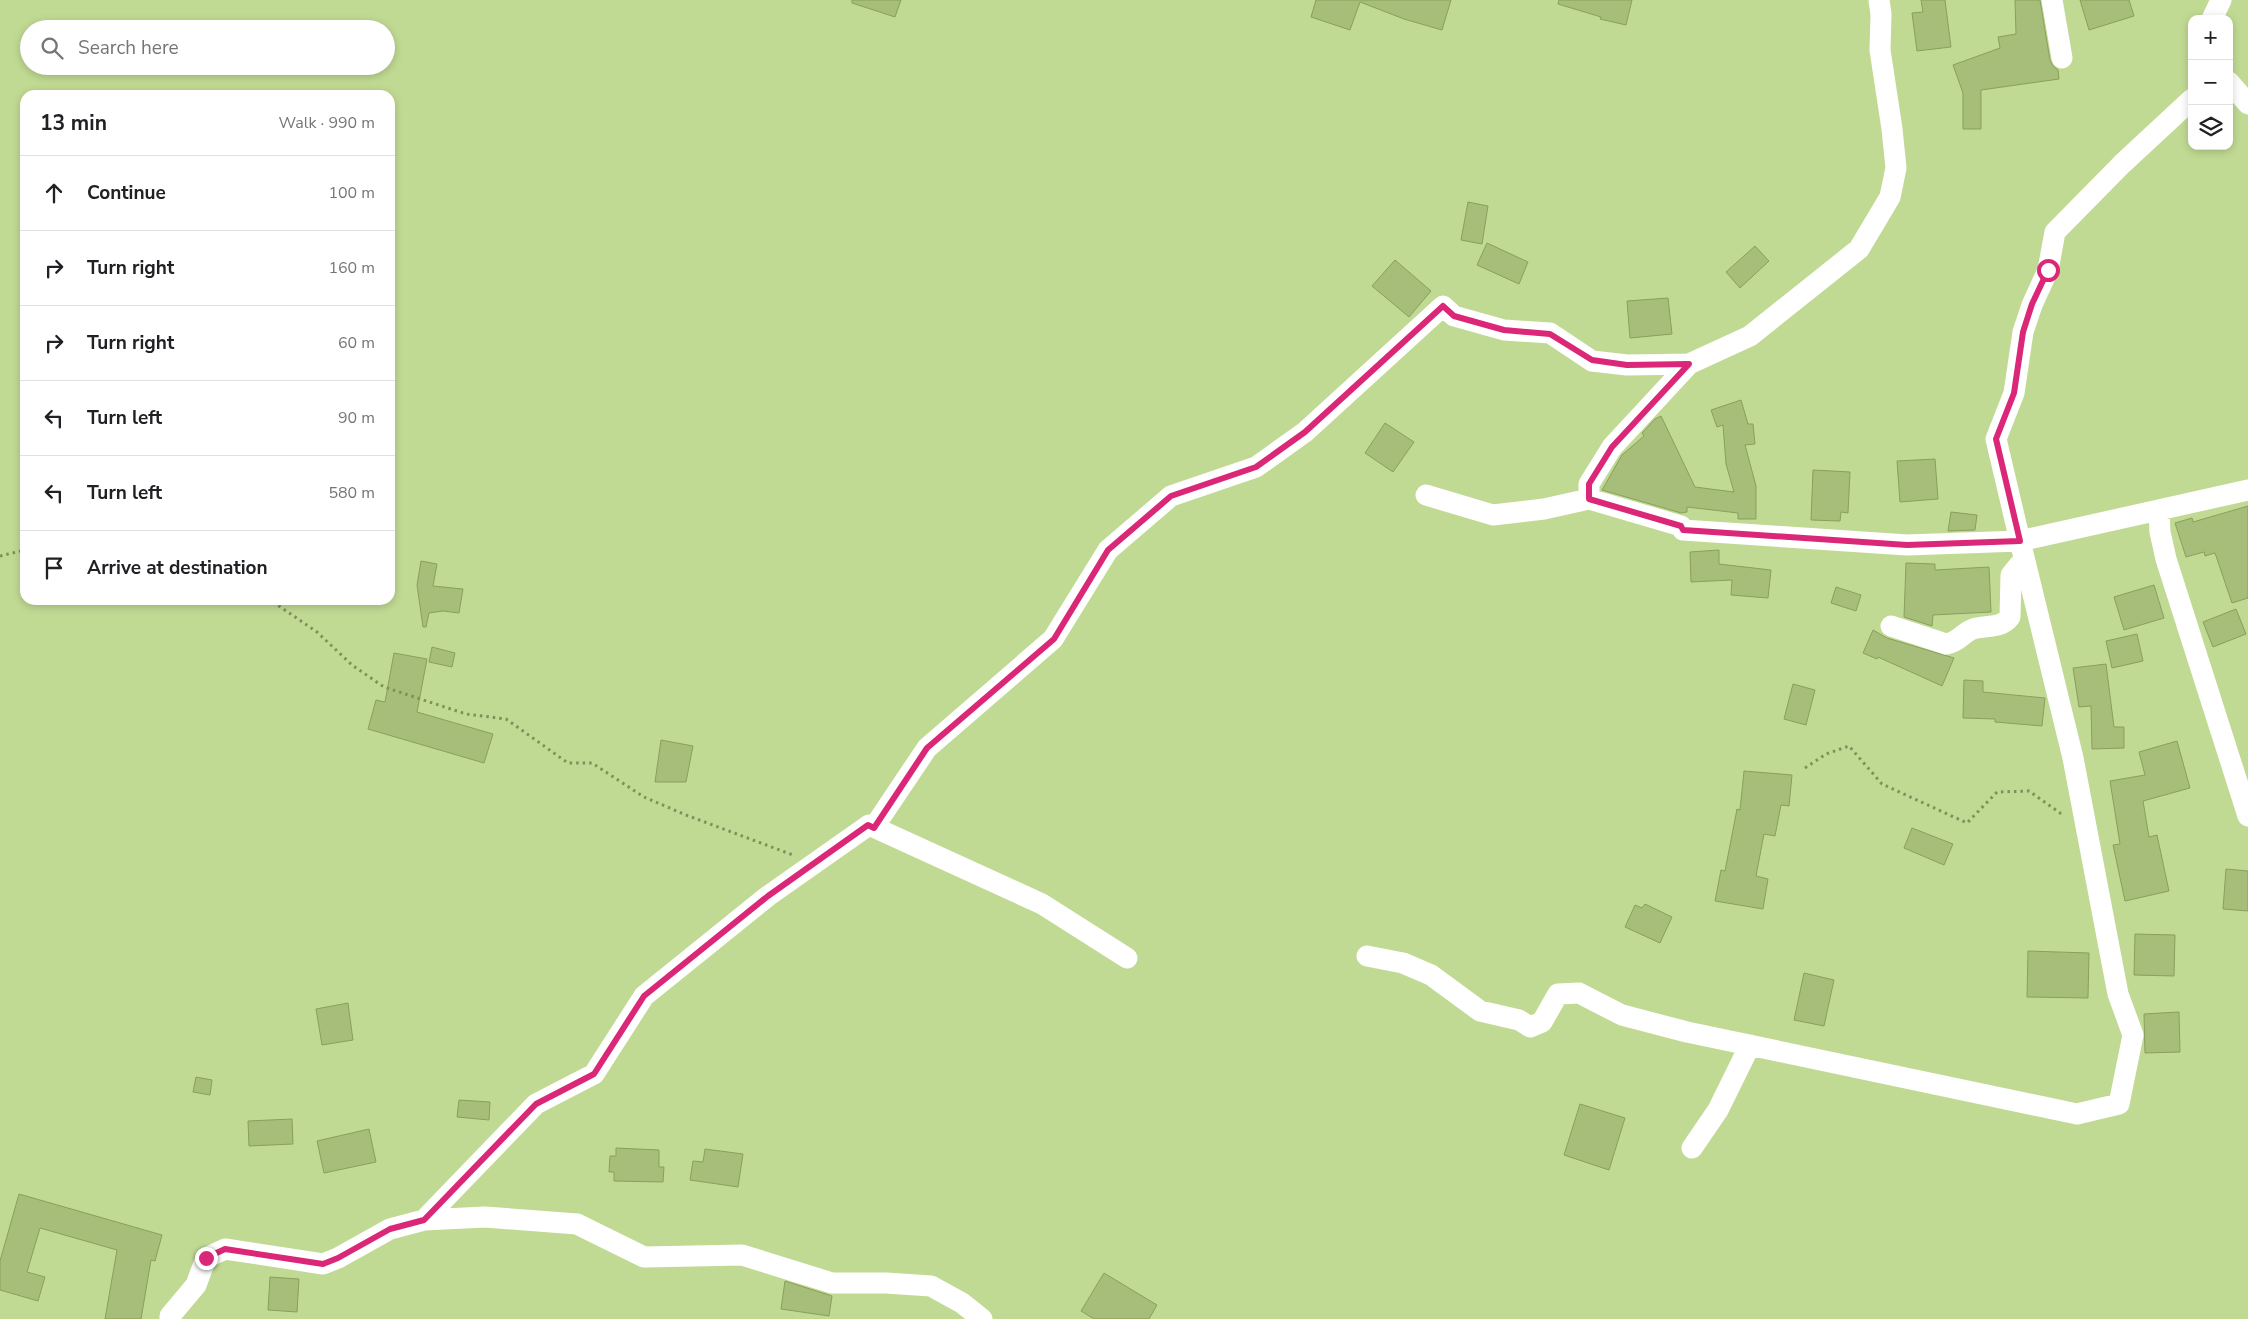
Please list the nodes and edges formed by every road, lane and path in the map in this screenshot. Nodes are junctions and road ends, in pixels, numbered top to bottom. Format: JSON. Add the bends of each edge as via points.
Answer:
{"nodes":[{"id":1,"x":1879,"y":0,"type":"edge"},
{"id":2,"x":2052,"y":0,"type":"edge"},
{"id":3,"x":2221,"y":0,"type":"edge"},
{"id":4,"x":2214,"y":15,"type":"edge"},
{"id":5,"x":2062,"y":58,"type":"dead end"},
{"id":6,"x":2233,"y":87,"type":"edge"},
{"id":7,"x":2188,"y":103,"type":"edge"},
{"id":8,"x":2248,"y":104,"type":"edge"},
{"id":9,"x":1689,"y":364,"type":"junction"},
{"id":10,"x":2248,"y":490,"type":"edge"},
{"id":11,"x":1426,"y":495,"type":"dead end"},
{"id":12,"x":1589,"y":499,"type":"junction"},
{"id":13,"x":2159,"y":510,"type":"junction"},
{"id":14,"x":2022,"y":550,"type":"junction"},
{"id":15,"x":20,"y":551,"type":"edge"},
{"id":16,"x":0,"y":556,"type":"edge"},
{"id":17,"x":278,"y":605,"type":"edge"},
{"id":18,"x":1891,"y":626,"type":"dead end"},
{"id":19,"x":1805,"y":768,"type":"dead end"},
{"id":20,"x":2083,"y":811,"type":"junction"},
{"id":21,"x":2248,"y":816,"type":"edge"},
{"id":22,"x":874,"y":828,"type":"junction"},
{"id":23,"x":815,"y":863,"type":"junction"},
{"id":24,"x":1367,"y":956,"type":"dead end"},
{"id":25,"x":1128,"y":958,"type":"dead end"},
{"id":26,"x":1750,"y":1045,"type":"junction"},
{"id":27,"x":1692,"y":1148,"type":"dead end"},
{"id":28,"x":424,"y":1220,"type":"junction"},
{"id":29,"x":170,"y":1319,"type":"edge"},
{"id":30,"x":982,"y":1319,"type":"edge"}],
"edges":[{"from":1,"to":9,"type":"street","via":[[1880,50],[1896,168],[1890,197],[1859,249],[1750,336]]},
{"from":2,"to":5,"type":"street"},
{"from":3,"to":4,"type":"street"},
{"from":6,"to":8,"type":"street"},
{"from":7,"to":14,"type":"street","via":[[2055,232],[2048,270],[2023,332],[2014,393],[1996,439]]},
{"from":9,"to":12,"type":"street","via":[[1612,447],[1589,484]]},
{"from":9,"to":22,"type":"street","via":[[1627,365],[1592,360],[1550,334],[1504,330],[1454,316],[1443,306],[1305,432],[1256,467],[1171,496],[1108,550],[1054,639],[927,748]]},
{"from":10,"to":13,"type":"street"},
{"from":11,"to":12,"type":"street","via":[[1493,515]]},
{"from":12,"to":14,"type":"street","via":[[1681,526],[1683,530]]},
{"from":13,"to":14,"type":"street"},
{"from":13,"to":21,"type":"street","via":[[2166,559]]},
{"from":14,"to":18,"type":"street","via":[[2011,576],[2010,617],[2006,622],[1999,626],[1976,628],[1954,643],[1946,644]]},
{"from":14,"to":20,"type":"street"},
{"from":15,"to":16,"type":"path"},
{"from":17,"to":23,"type":"path","via":[[384,687],[466,714],[506,719],[568,763],[592,763],[644,797]]},
{"from":19,"to":20,"type":"path","via":[[1826,754],[1850,746],[1882,784],[1967,823],[1998,792],[2029,791],[2060,813]]},
{"from":20,"to":26,"type":"street","via":[[2118,994],[2133,1035],[2119,1104],[2077,1114]]},
{"from":22,"to":23,"type":"street","via":[[868,825]]},
{"from":22,"to":25,"type":"street","via":[[1042,904]]},
{"from":23,"to":28,"type":"street","via":[[768,896],[644,996],[594,1074],[536,1104]]},
{"from":24,"to":26,"type":"street","via":[[1403,963],[1431,975],[1480,1011],[1519,1020],[1530,1027],[1542,1022],[1558,994],[1579,993],[1622,1015]]},
{"from":26,"to":27,"type":"street","via":[[1718,1110]]},
{"from":28,"to":29,"type":"street","via":[[390,1229],[323,1264],[225,1249],[206,1258],[196,1285]]},
{"from":28,"to":30,"type":"street","via":[[485,1217],[577,1224],[644,1257],[742,1255],[832,1284],[931,1286],[962,1303]]}]}
